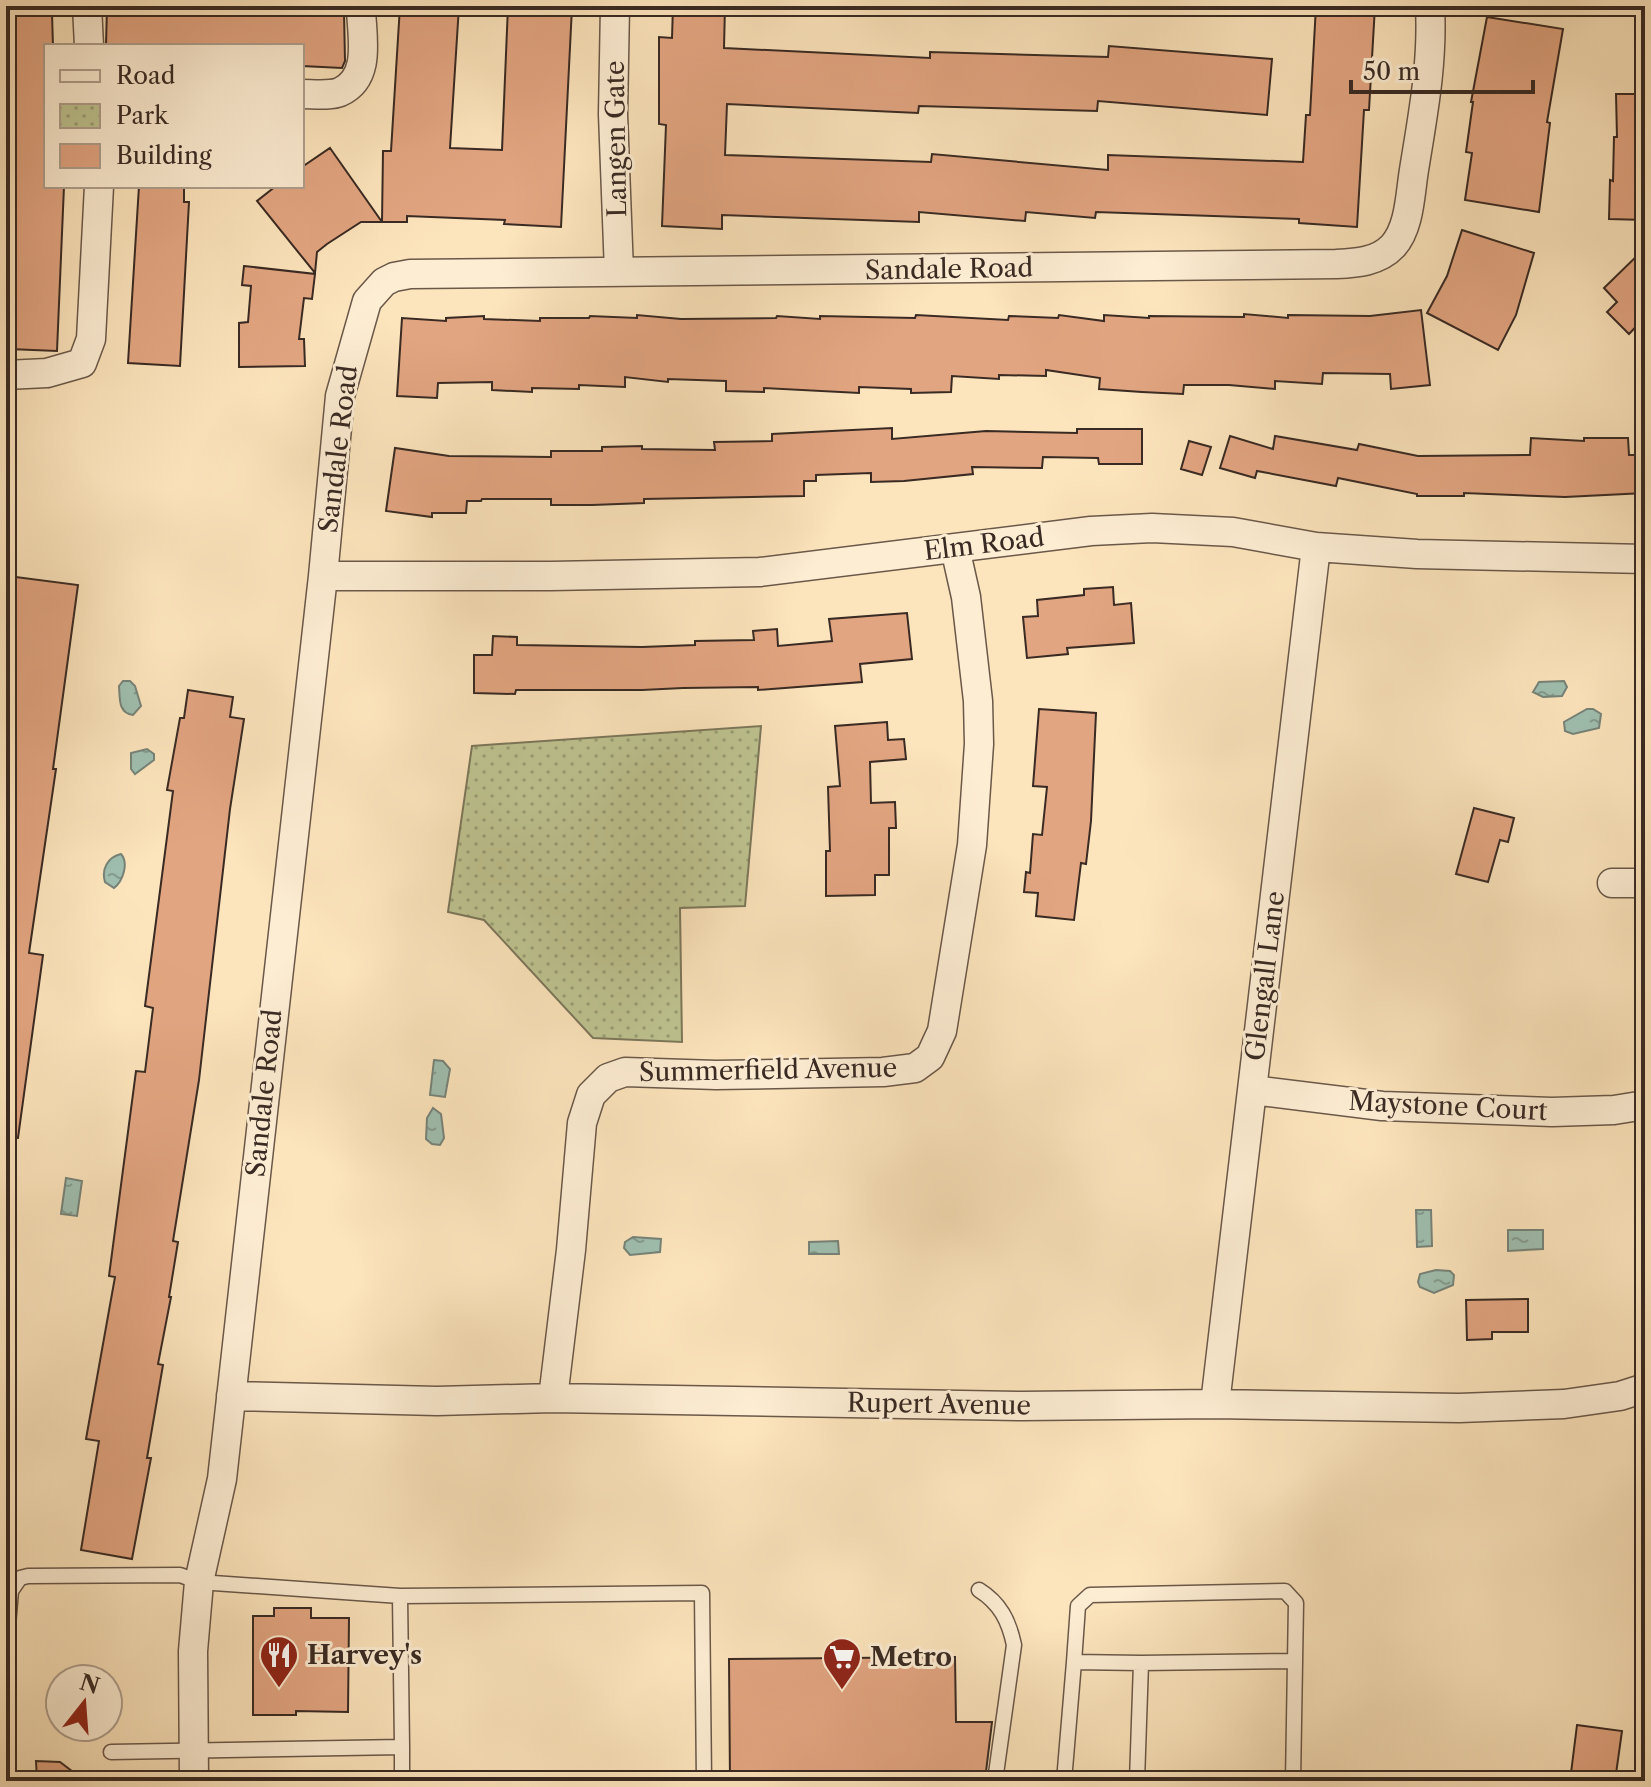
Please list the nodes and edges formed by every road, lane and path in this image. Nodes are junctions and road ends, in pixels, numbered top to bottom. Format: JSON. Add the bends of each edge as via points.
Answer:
{"nodes":[{"id":1,"x":87,"y":6,"type":"edge"},
{"id":2,"x":361,"y":6,"type":"edge"},
{"id":3,"x":615,"y":6,"type":"edge"},
{"id":4,"x":1430,"y":6,"type":"edge"},
{"id":5,"x":89,"y":44,"type":"edge"},
{"id":6,"x":304,"y":94,"type":"edge"},
{"id":7,"x":99,"y":188,"type":"edge"},
{"id":8,"x":619,"y":272,"type":"junction"},
{"id":9,"x":6,"y":375,"type":"edge"},
{"id":10,"x":1316,"y":547,"type":"junction"},
{"id":11,"x":955,"y":548,"type":"junction"},
{"id":12,"x":1645,"y":559,"type":"edge"},
{"id":13,"x":323,"y":576,"type":"junction"},
{"id":14,"x":1612,"y":883,"type":"dead end"},
{"id":15,"x":1645,"y":883,"type":"edge"},
{"id":16,"x":1252,"y":1090,"type":"junction"},
{"id":17,"x":1645,"y":1105,"type":"edge"},
{"id":18,"x":1645,"y":1388,"type":"edge"},
{"id":19,"x":231,"y":1396,"type":"junction"},
{"id":20,"x":553,"y":1398,"type":"junction"},
{"id":21,"x":1215,"y":1404,"type":"junction"},
{"id":22,"x":199,"y":1582,"type":"junction"},
{"id":23,"x":979,"y":1590,"type":"dead end"},
{"id":24,"x":400,"y":1596,"type":"junction"},
{"id":25,"x":6,"y":1648,"type":"edge"},
{"id":26,"x":1295,"y":1661,"type":"junction"},
{"id":27,"x":1074,"y":1662,"type":"junction"},
{"id":28,"x":1141,"y":1663,"type":"junction"},
{"id":29,"x":402,"y":1747,"type":"junction"},
{"id":30,"x":194,"y":1750,"type":"junction"},
{"id":31,"x":111,"y":1752,"type":"dead end"},
{"id":32,"x":194,"y":1781,"type":"edge"},
{"id":33,"x":402,"y":1781,"type":"edge"},
{"id":34,"x":704,"y":1781,"type":"edge"},
{"id":35,"x":995,"y":1781,"type":"edge"},
{"id":36,"x":1064,"y":1781,"type":"edge"},
{"id":37,"x":1137,"y":1781,"type":"edge"},
{"id":38,"x":1293,"y":1781,"type":"edge"}],
"edges":[{"from":1,"to":5,"type":"street"},
{"from":2,"to":6,"type":"street","via":[[362,66],[354,80],[339,92]]},
{"from":3,"to":8,"type":"street","name":"Langen Gate"},
{"from":4,"to":8,"type":"street","name":"Sandale Road","via":[[1428,89],[1408,207],[1395,243],[1371,259],[1336,264]]},
{"from":7,"to":9,"type":"street","via":[[91,339],[82,363],[47,373]]},
{"from":8,"to":13,"type":"street","name":"Sandale Road","via":[[410,274],[379,286],[364,308],[340,396]]},
{"from":10,"to":11,"type":"street","name":"Elm Road","via":[[1233,532],[1152,528]]},
{"from":10,"to":12,"type":"street","name":"Elm Road"},
{"from":10,"to":16,"type":"street","name":"Glengall Lane"},
{"from":11,"to":13,"type":"street","name":"Elm Road","via":[[760,572]]},
{"from":11,"to":20,"type":"street","name":"Summerfield Avenue","via":[[966,597],[979,744],[972,845],[942,1031],[930,1057],[915,1068],[883,1072],[625,1072],[608,1078],[591,1095],[582,1123]]},
{"from":13,"to":19,"type":"street","name":"Sandale Road"},
{"from":14,"to":15,"type":"street"},
{"from":16,"to":17,"type":"street","name":"Maystone Court","via":[[1382,1106],[1552,1112]]},
{"from":16,"to":21,"type":"street","name":"Glengall Lane"},
{"from":18,"to":21,"type":"street","name":"Rupert Avenue","via":[[1564,1404],[1489,1407]]},
{"from":19,"to":20,"type":"street","name":"Rupert Avenue"},
{"from":19,"to":22,"type":"street","name":"Sandale Road","via":[[222,1479]]},
{"from":20,"to":21,"type":"street","name":"Rupert Avenue"},
{"from":22,"to":24,"type":"lane"},
{"from":22,"to":25,"type":"lane","via":[[180,1575],[20,1578],[11,1591]]},
{"from":22,"to":30,"type":"street","name":"Sandale Road"},
{"from":23,"to":35,"type":"lane","via":[[1001,1609],[1014,1645]]},
{"from":24,"to":29,"type":"lane"},
{"from":24,"to":34,"type":"lane","via":[[702,1593]]},
{"from":26,"to":27,"type":"lane","via":[[1296,1603],[1285,1591],[1090,1595],[1078,1606]]},
{"from":26,"to":28,"type":"lane"},
{"from":26,"to":38,"type":"lane"},
{"from":27,"to":28,"type":"lane"},
{"from":27,"to":36,"type":"lane"},
{"from":28,"to":37,"type":"lane"},
{"from":29,"to":30,"type":"lane"},
{"from":29,"to":33,"type":"lane"},
{"from":30,"to":31,"type":"lane"},
{"from":30,"to":32,"type":"street","name":"Sandale Road"}]}
